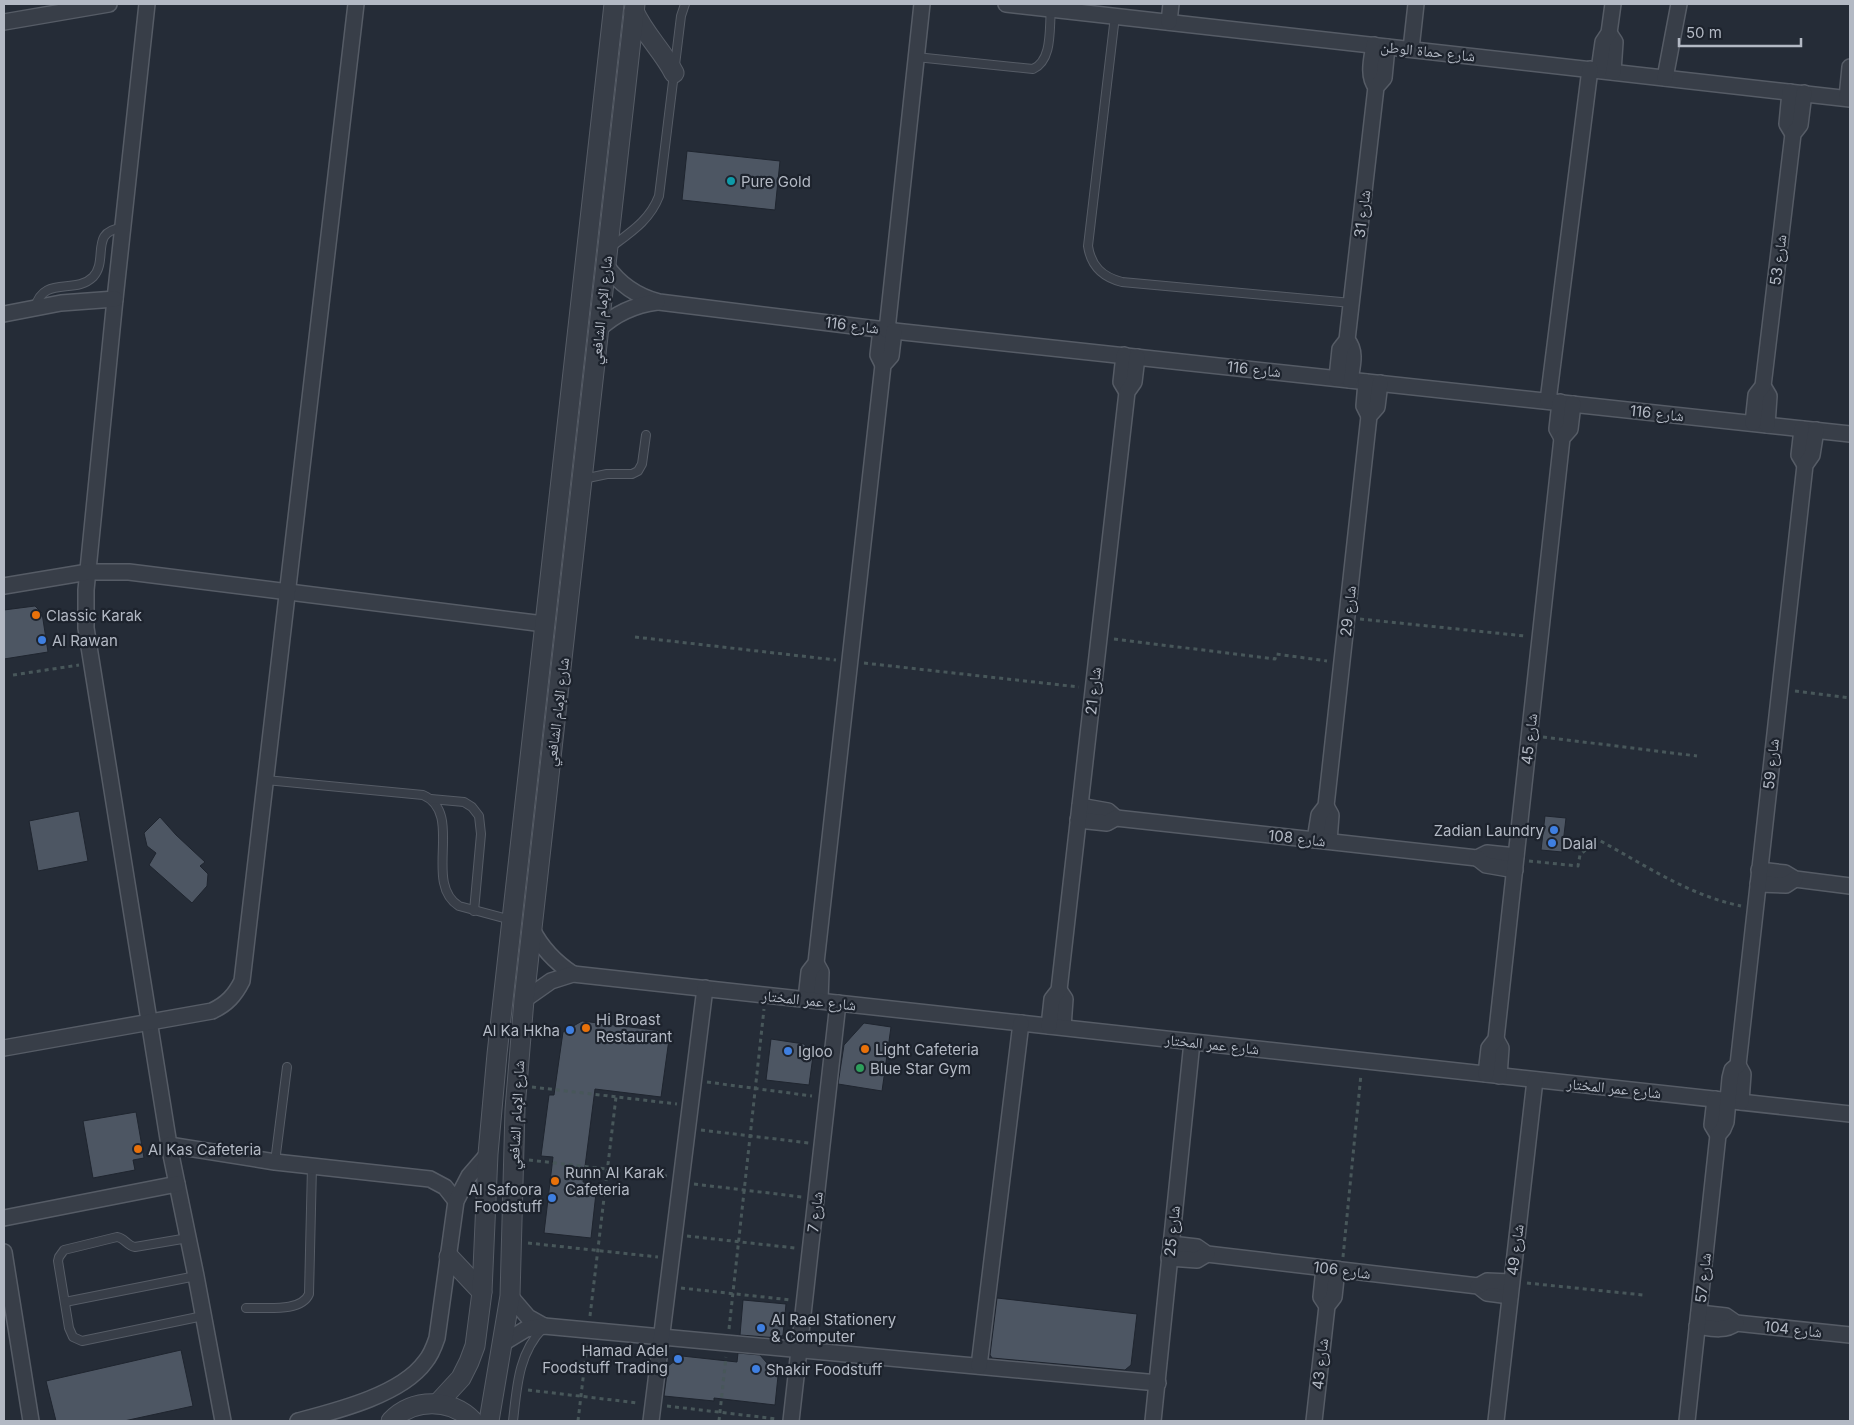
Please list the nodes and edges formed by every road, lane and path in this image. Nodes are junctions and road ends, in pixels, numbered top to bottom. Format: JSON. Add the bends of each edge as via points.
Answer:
{"nodes":[{"id":1,"x":109,"y":4,"type":"edge"},
{"id":2,"x":147,"y":4,"type":"edge"},
{"id":3,"x":356,"y":4,"type":"edge"},
{"id":4,"x":614,"y":4,"type":"edge"},
{"id":5,"x":684,"y":4,"type":"edge"},
{"id":6,"x":922,"y":4,"type":"edge"},
{"id":7,"x":1006,"y":4,"type":"edge"},
{"id":8,"x":1171,"y":4,"type":"edge"},
{"id":9,"x":1416,"y":4,"type":"edge"},
{"id":10,"x":1613,"y":4,"type":"edge"},
{"id":11,"x":1679,"y":4,"type":"edge"},
{"id":12,"x":635,"y":7,"type":"edge"},
{"id":13,"x":1051,"y":9,"type":"junction"},
{"id":14,"x":1115,"y":16,"type":"junction"},
{"id":15,"x":4,"y":22,"type":"edge"},
{"id":16,"x":1169,"y":22,"type":"junction"},
{"id":17,"x":1381,"y":46,"type":"junction"},
{"id":18,"x":1411,"y":49,"type":"junction"},
{"id":19,"x":916,"y":58,"type":"junction"},
{"id":20,"x":1850,"y":67,"type":"edge"},
{"id":21,"x":1601,"y":71,"type":"junction"},
{"id":22,"x":674,"y":73,"type":"junction"},
{"id":23,"x":1665,"y":78,"type":"junction"},
{"id":24,"x":1797,"y":93,"type":"junction"},
{"id":25,"x":1848,"y":98,"type":"edge"},
{"id":26,"x":122,"y":228,"type":"junction"},
{"id":27,"x":607,"y":258,"type":"junction"},
{"id":28,"x":115,"y":299,"type":"junction"},
{"id":29,"x":658,"y":302,"type":"junction"},
{"id":30,"x":1352,"y":303,"type":"junction"},
{"id":31,"x":35,"y":308,"type":"junction"},
{"id":32,"x":4,"y":314,"type":"edge"},
{"id":33,"x":599,"y":328,"type":"junction"},
{"id":34,"x":887,"y":330,"type":"junction"},
{"id":35,"x":1131,"y":356,"type":"junction"},
{"id":36,"x":1344,"y":379,"type":"junction"},
{"id":37,"x":1373,"y":382,"type":"junction"},
{"id":38,"x":1560,"y":402,"type":"junction"},
{"id":39,"x":1760,"y":424,"type":"junction"},
{"id":40,"x":1809,"y":429,"type":"junction"},
{"id":41,"x":1850,"y":434,"type":"edge"},
{"id":42,"x":646,"y":435,"type":"dead end"},
{"id":43,"x":583,"y":479,"type":"junction"},
{"id":44,"x":88,"y":572,"type":"junction"},
{"id":45,"x":4,"y":586,"type":"edge"},
{"id":46,"x":288,"y":592,"type":"junction"},
{"id":47,"x":1347,"y":617,"type":"junction"},
{"id":48,"x":544,"y":624,"type":"junction"},
{"id":49,"x":1099,"y":637,"type":"junction"},
{"id":50,"x":1541,"y":638,"type":"junction"},
{"id":51,"x":92,"y":663,"type":"junction"},
{"id":52,"x":1342,"y":663,"type":"junction"},
{"id":53,"x":13,"y":675,"type":"dead end"},
{"id":54,"x":1780,"y":689,"type":"junction"},
{"id":55,"x":1850,"y":698,"type":"edge"},
{"id":56,"x":1530,"y":736,"type":"junction"},
{"id":57,"x":1697,"y":756,"type":"dead end"},
{"id":58,"x":266,"y":780,"type":"junction"},
{"id":59,"x":432,"y":799,"type":"junction"},
{"id":60,"x":1079,"y":813,"type":"junction"},
{"id":61,"x":1322,"y":841,"type":"junction"},
{"id":62,"x":1516,"y":862,"type":"junction"},
{"id":63,"x":1759,"y":877,"type":"junction"},
{"id":64,"x":1850,"y":886,"type":"edge"},
{"id":65,"x":1755,"y":908,"type":"junction"},
{"id":66,"x":474,"y":910,"type":"junction"},
{"id":67,"x":512,"y":920,"type":"junction"},
{"id":68,"x":532,"y":929,"type":"junction"},
{"id":69,"x":574,"y":974,"type":"junction"},
{"id":70,"x":705,"y":988,"type":"junction"},
{"id":71,"x":766,"y":995,"type":"junction"},
{"id":72,"x":524,"y":1000,"type":"junction"},
{"id":73,"x":813,"y":1000,"type":"junction"},
{"id":74,"x":838,"y":1003,"type":"junction"},
{"id":75,"x":151,"y":1023,"type":"junction"},
{"id":76,"x":1020,"y":1023,"type":"junction"},
{"id":77,"x":1056,"y":1027,"type":"junction"},
{"id":78,"x":1192,"y":1042,"type":"junction"},
{"id":79,"x":4,"y":1048,"type":"edge"},
{"id":80,"x":1362,"y":1060,"type":"junction"},
{"id":81,"x":287,"y":1068,"type":"dead end"},
{"id":82,"x":1493,"y":1075,"type":"junction"},
{"id":83,"x":694,"y":1080,"type":"junction"},
{"id":84,"x":1535,"y":1080,"type":"junction"},
{"id":85,"x":516,"y":1085,"type":"junction"},
{"id":86,"x":756,"y":1088,"type":"junction"},
{"id":87,"x":616,"y":1096,"type":"junction"},
{"id":88,"x":828,"y":1098,"type":"junction"},
{"id":89,"x":1728,"y":1101,"type":"junction"},
{"id":90,"x":691,"y":1105,"type":"junction"},
{"id":91,"x":1850,"y":1114,"type":"edge"},
{"id":92,"x":688,"y":1129,"type":"junction"},
{"id":93,"x":750,"y":1136,"type":"junction"},
{"id":94,"x":823,"y":1144,"type":"junction"},
{"id":95,"x":169,"y":1145,"type":"junction"},
{"id":96,"x":488,"y":1154,"type":"junction"},
{"id":97,"x":514,"y":1159,"type":"junction"},
{"id":98,"x":275,"y":1162,"type":"junction"},
{"id":99,"x":312,"y":1166,"type":"junction"},
{"id":100,"x":608,"y":1169,"type":"junction"},
{"id":101,"x":681,"y":1180,"type":"junction"},
{"id":102,"x":178,"y":1184,"type":"junction"},
{"id":103,"x":744,"y":1190,"type":"junction"},
{"id":104,"x":817,"y":1199,"type":"junction"},
{"id":105,"x":456,"y":1201,"type":"junction"},
{"id":106,"x":10,"y":1216,"type":"edge"},
{"id":107,"x":4,"y":1228,"type":"edge"},
{"id":108,"x":674,"y":1235,"type":"junction"},
{"id":109,"x":188,"y":1238,"type":"junction"},
{"id":110,"x":512,"y":1242,"type":"junction"},
{"id":111,"x":738,"y":1242,"type":"junction"},
{"id":112,"x":598,"y":1250,"type":"junction"},
{"id":113,"x":811,"y":1250,"type":"junction"},
{"id":114,"x":1170,"y":1251,"type":"junction"},
{"id":115,"x":4,"y":1252,"type":"edge"},
{"id":116,"x":449,"y":1257,"type":"junction"},
{"id":117,"x":671,"y":1258,"type":"junction"},
{"id":118,"x":1334,"y":1269,"type":"junction"},
{"id":119,"x":196,"y":1276,"type":"junction"},
{"id":120,"x":1511,"y":1286,"type":"junction"},
{"id":121,"x":668,"y":1287,"type":"junction"},
{"id":122,"x":482,"y":1292,"type":"junction"},
{"id":123,"x":733,"y":1294,"type":"junction"},
{"id":124,"x":1643,"y":1295,"type":"dead end"},
{"id":125,"x":510,"y":1296,"type":"junction"},
{"id":126,"x":65,"y":1302,"type":"junction"},
{"id":127,"x":805,"y":1302,"type":"junction"},
{"id":128,"x":246,"y":1308,"type":"dead end"},
{"id":129,"x":203,"y":1316,"type":"junction"},
{"id":130,"x":1698,"y":1320,"type":"junction"},
{"id":131,"x":544,"y":1326,"type":"junction"},
{"id":132,"x":589,"y":1330,"type":"junction"},
{"id":133,"x":1850,"y":1335,"type":"edge"},
{"id":134,"x":661,"y":1337,"type":"junction"},
{"id":135,"x":503,"y":1343,"type":"junction"},
{"id":136,"x":728,"y":1343,"type":"junction"},
{"id":137,"x":800,"y":1350,"type":"junction"},
{"id":138,"x":979,"y":1366,"type":"junction"},
{"id":139,"x":1158,"y":1383,"type":"junction"},
{"id":140,"x":438,"y":1403,"type":"junction"},
{"id":141,"x":31,"y":1421,"type":"edge"},
{"id":142,"x":222,"y":1421,"type":"edge"},
{"id":143,"x":298,"y":1421,"type":"edge"},
{"id":144,"x":391,"y":1421,"type":"edge"},
{"id":145,"x":473,"y":1421,"type":"edge"},
{"id":146,"x":489,"y":1421,"type":"edge"},
{"id":147,"x":513,"y":1421,"type":"edge"},
{"id":148,"x":578,"y":1421,"type":"edge"},
{"id":149,"x":651,"y":1421,"type":"edge"},
{"id":150,"x":719,"y":1421,"type":"edge"},
{"id":151,"x":791,"y":1421,"type":"edge"},
{"id":152,"x":1153,"y":1421,"type":"edge"},
{"id":153,"x":1314,"y":1421,"type":"edge"},
{"id":154,"x":1496,"y":1421,"type":"edge"},
{"id":155,"x":1687,"y":1421,"type":"edge"}],
"edges":[{"from":1,"to":15,"type":"street"},
{"from":2,"to":26,"type":"street"},
{"from":3,"to":46,"type":"street"},
{"from":4,"to":48,"type":"street","name":"شارع الإمام الشافعي"},
{"from":5,"to":22,"type":"lane"},
{"from":6,"to":19,"type":"street"},
{"from":7,"to":13,"type":"street","name":"شارع حماة الوطن"},
{"from":8,"to":16,"type":"street"},
{"from":9,"to":18,"type":"street"},
{"from":10,"to":21,"type":"street","name":"شارع 45","via":[[1610,33],[1615,42]]},
{"from":11,"to":23,"type":"street"},
{"from":12,"to":22,"type":"street","via":[[643,29]]},
{"from":12,"to":27,"type":"street","name":"شارع الإمام الشافعي"},
{"from":13,"to":14,"type":"street","name":"شارع حماة الوطن"},
{"from":13,"to":19,"type":"lane","via":[[1046,56],[1033,69]]},
{"from":14,"to":16,"type":"street","name":"شارع حماة الوطن"},
{"from":14,"to":30,"type":"lane","via":[[1088,246],[1098,270],[1122,282]]},
{"from":16,"to":17,"type":"street","name":"شارع حماة الوطن"},
{"from":17,"to":18,"type":"street","name":"شارع حماة الوطن"},
{"from":17,"to":30,"type":"street","name":"شارع 31","via":[[1384,74],[1376,87]]},
{"from":18,"to":21,"type":"street","name":"شارع حماة الوطن"},
{"from":19,"to":34,"type":"street"},
{"from":20,"to":25,"type":"street"},
{"from":21,"to":23,"type":"street","name":"شارع حماة الوطن"},
{"from":21,"to":38,"type":"street","name":"شارع 45"},
{"from":22,"to":27,"type":"lane","via":[[659,196],[644,221]]},
{"from":23,"to":24,"type":"street","name":"شارع حماة الوطن"},
{"from":24,"to":25,"type":"street","name":"شارع حماة الوطن"},
{"from":24,"to":39,"type":"street","name":"شارع 53","via":[[1801,121],[1793,134],[1763,386],[1769,396]]},
{"from":26,"to":28,"type":"street"},
{"from":26,"to":31,"type":"lane","via":[[108,232],[103,238],[99,266],[93,277],[82,283],[51,288],[40,296]]},
{"from":27,"to":29,"type":"street","name":"شارع 116","via":[[626,287]]},
{"from":27,"to":33,"type":"street","name":"شارع الإمام الشافعي"},
{"from":28,"to":31,"type":"street"},
{"from":28,"to":44,"type":"street"},
{"from":29,"to":33,"type":"street","name":"شارع 116","via":[[624,310]]},
{"from":29,"to":34,"type":"street","name":"شارع 116"},
{"from":30,"to":36,"type":"street","name":"شارع 31","via":[[1347,340],[1340,350]]},
{"from":31,"to":32,"type":"street"},
{"from":33,"to":43,"type":"street","name":"شارع الإمام الشافعي"},
{"from":34,"to":35,"type":"street","name":"شارع 116"},
{"from":34,"to":73,"type":"street","via":[[878,355],[883,364],[816,962],[822,972]]},
{"from":35,"to":36,"type":"street","name":"شارع 116"},
{"from":35,"to":49,"type":"street","name":"شارع 21","via":[[1122,382],[1127,392]]},
{"from":36,"to":37,"type":"street","name":"شارع 116"},
{"from":37,"to":38,"type":"street","name":"شارع 116"},
{"from":37,"to":47,"type":"street","name":"شارع 29","via":[[1364,406],[1369,416]]},
{"from":38,"to":39,"type":"street","name":"شارع 116"},
{"from":38,"to":50,"type":"street","name":"شارع 45","via":[[1557,429],[1562,438]]},
{"from":39,"to":40,"type":"street","name":"شارع 116"},
{"from":40,"to":41,"type":"street","name":"شارع 116"},
{"from":40,"to":54,"type":"street","name":"شارع 59","via":[[1812,455],[1805,464]]},
{"from":42,"to":43,"type":"lane","via":[[638,471]]},
{"from":43,"to":68,"type":"street","name":"شارع الإمام الشافعي"},
{"from":44,"to":45,"type":"street"},
{"from":44,"to":46,"type":"street","via":[[129,572]]},
{"from":44,"to":51,"type":"street","via":[[85,609]]},
{"from":46,"to":48,"type":"street"},
{"from":46,"to":58,"type":"street"},
{"from":47,"to":50,"type":"path"},
{"from":47,"to":52,"type":"street","name":"شارع 29"},
{"from":48,"to":67,"type":"street","name":"شارع الإمام الشافعي"},
{"from":49,"to":52,"type":"path","via":[[1275,659],[1276,654]]},
{"from":49,"to":60,"type":"street","name":"شارع 21"},
{"from":50,"to":56,"type":"street","name":"شارع 45"},
{"from":51,"to":53,"type":"path"},
{"from":51,"to":75,"type":"street"},
{"from":52,"to":61,"type":"street","name":"شارع 29","via":[[1326,806],[1319,815]]},
{"from":54,"to":55,"type":"path"},
{"from":54,"to":63,"type":"street","name":"شارع 59"},
{"from":56,"to":57,"type":"path"},
{"from":56,"to":62,"type":"street","name":"شارع 45"},
{"from":58,"to":59,"type":"lane","via":[[422,795]]},
{"from":58,"to":75,"type":"street","via":[[244,972],[238,989],[212,1012]]},
{"from":59,"to":66,"type":"lane","via":[[441,818],[445,884],[453,902]]},
{"from":59,"to":66,"type":"lane","via":[[464,802],[479,816],[481,834]]},
{"from":60,"to":61,"type":"street","name":"شارع 108","via":[[1108,811],[1116,818]]},
{"from":60,"to":77,"type":"street","name":"شارع 21","via":[[1059,990],[1065,1003]]},
{"from":61,"to":62,"type":"street","name":"شارع 108","via":[[1476,858],[1487,852]]},
{"from":62,"to":65,"type":"path","via":[[1578,866],[1580,856],[1597,839],[1696,892]]},
{"from":62,"to":82,"type":"street","name":"شارع 45","via":[[1496,1039],[1501,1048]]},
{"from":63,"to":64,"type":"street","via":[[1785,873],[1795,879]]},
{"from":63,"to":65,"type":"street","name":"شارع 59"},
{"from":65,"to":89,"type":"street","name":"شارع 59","via":[[1738,1064],[1744,1074]]},
{"from":66,"to":67,"type":"lane"},
{"from":67,"to":96,"type":"street","name":"شارع الإمام الشافعي"},
{"from":68,"to":69,"type":"street","name":"شارع عمر المختار","via":[[545,951]]},
{"from":68,"to":72,"type":"street","name":"شارع الإمام الشافعي"},
{"from":69,"to":70,"type":"street","name":"شارع عمر المختار"},
{"from":69,"to":72,"type":"street","name":"شارع عمر المختار","via":[[551,981]]},
{"from":70,"to":71,"type":"street","name":"شارع عمر المختار"},
{"from":70,"to":83,"type":"street"},
{"from":71,"to":73,"type":"street","name":"شارع عمر المختار"},
{"from":71,"to":86,"type":"path"},
{"from":72,"to":85,"type":"street","name":"شارع الإمام الشافعي"},
{"from":73,"to":74,"type":"street","name":"شارع عمر المختار"},
{"from":74,"to":76,"type":"street","name":"شارع عمر المختار"},
{"from":74,"to":88,"type":"street","name":"شارع 7"},
{"from":75,"to":79,"type":"street"},
{"from":75,"to":95,"type":"street"},
{"from":76,"to":77,"type":"street","name":"شارع عمر المختار"},
{"from":76,"to":138,"type":"street"},
{"from":77,"to":78,"type":"street","name":"شارع عمر المختار"},
{"from":78,"to":80,"type":"street","name":"شارع عمر المختار"},
{"from":78,"to":114,"type":"street","name":"شارع 25"},
{"from":80,"to":82,"type":"street","name":"شارع عمر المختار"},
{"from":80,"to":118,"type":"path"},
{"from":81,"to":98,"type":"lane"},
{"from":82,"to":84,"type":"street","name":"شارع عمر المختار"},
{"from":83,"to":86,"type":"path"},
{"from":83,"to":90,"type":"street"},
{"from":84,"to":89,"type":"street","name":"شارع عمر المختار"},
{"from":84,"to":120,"type":"street","name":"شارع 49"},
{"from":85,"to":87,"type":"path"},
{"from":85,"to":97,"type":"street","name":"شارع الإمام الشافعي"},
{"from":86,"to":88,"type":"path"},
{"from":86,"to":93,"type":"path"},
{"from":87,"to":90,"type":"path"},
{"from":87,"to":100,"type":"path"},
{"from":88,"to":94,"type":"street","name":"شارع 7"},
{"from":89,"to":91,"type":"street","name":"شارع عمر المختار"},
{"from":89,"to":130,"type":"street","name":"شارع 57","via":[[1725,1125],[1718,1135]]},
{"from":90,"to":92,"type":"street"},
{"from":92,"to":93,"type":"path"},
{"from":92,"to":101,"type":"street"},
{"from":93,"to":94,"type":"path"},
{"from":93,"to":103,"type":"path"},
{"from":94,"to":104,"type":"street","name":"شارع 7"},
{"from":95,"to":98,"type":"street"},
{"from":95,"to":102,"type":"street"},
{"from":96,"to":105,"type":"street","via":[[469,1176]]},
{"from":96,"to":122,"type":"street","name":"شارع الإمام الشافعي"},
{"from":97,"to":100,"type":"path"},
{"from":97,"to":110,"type":"street","name":"شارع الإمام الشافعي"},
{"from":98,"to":99,"type":"street"},
{"from":99,"to":105,"type":"street","via":[[430,1179],[444,1187]]},
{"from":99,"to":128,"type":"lane","via":[[308,1298],[296,1306]]},
{"from":100,"to":101,"type":"path"},
{"from":100,"to":112,"type":"path"},
{"from":101,"to":103,"type":"path"},
{"from":101,"to":108,"type":"street"},
{"from":102,"to":106,"type":"street"},
{"from":102,"to":109,"type":"street"},
{"from":103,"to":104,"type":"path"},
{"from":103,"to":111,"type":"path"},
{"from":104,"to":113,"type":"street","name":"شارع 7"},
{"from":105,"to":116,"type":"street"},
{"from":106,"to":107,"type":"street"},
{"from":108,"to":111,"type":"path"},
{"from":108,"to":117,"type":"street"},
{"from":109,"to":119,"type":"street"},
{"from":109,"to":126,"type":"lane","via":[[135,1247],[117,1237],[64,1250],[58,1262]]},
{"from":110,"to":112,"type":"path"},
{"from":110,"to":125,"type":"street","name":"شارع الإمام الشافعي"},
{"from":111,"to":113,"type":"path"},
{"from":111,"to":123,"type":"path"},
{"from":112,"to":117,"type":"path"},
{"from":112,"to":132,"type":"path"},
{"from":113,"to":127,"type":"street","name":"شارع 7"},
{"from":114,"to":118,"type":"street","name":"شارع 106","via":[[1198,1260],[1207,1254]]},
{"from":114,"to":139,"type":"street","name":"شارع 25"},
{"from":115,"to":141,"type":"street"},
{"from":116,"to":122,"type":"street"},
{"from":116,"to":143,"type":"street","via":[[437,1338],[416,1373],[366,1400]]},
{"from":117,"to":121,"type":"street"},
{"from":118,"to":120,"type":"street","name":"شارع 106","via":[[1478,1286],[1487,1280]]},
{"from":118,"to":153,"type":"street","name":"شارع 43","via":[[1334,1297],[1327,1306]]},
{"from":119,"to":126,"type":"lane"},
{"from":119,"to":129,"type":"street"},
{"from":120,"to":124,"type":"path"},
{"from":120,"to":154,"type":"street","name":"شارع 49"},
{"from":121,"to":123,"type":"path"},
{"from":121,"to":134,"type":"street"},
{"from":122,"to":140,"type":"street","name":"شارع الإمام الشافعي","via":[[475,1346],[469,1362],[461,1378]]},
{"from":123,"to":127,"type":"path"},
{"from":123,"to":136,"type":"path"},
{"from":125,"to":131,"type":"street","via":[[528,1317]]},
{"from":125,"to":135,"type":"street","name":"شارع الإمام الشافعي"},
{"from":126,"to":129,"type":"lane","via":[[70,1333],[82,1341]]},
{"from":127,"to":137,"type":"street","name":"شارع 7"},
{"from":129,"to":142,"type":"street"},
{"from":130,"to":133,"type":"street","name":"شارع 104","via":[[1726,1316],[1736,1323]]},
{"from":130,"to":155,"type":"street","name":"شارع 57"},
{"from":131,"to":132,"type":"street"},
{"from":131,"to":135,"type":"street","via":[[526,1329]]},
{"from":131,"to":147,"type":"lane","via":[[523,1357]]},
{"from":132,"to":134,"type":"street"},
{"from":132,"to":148,"type":"path"},
{"from":134,"to":136,"type":"street"},
{"from":134,"to":149,"type":"street"},
{"from":135,"to":146,"type":"street","name":"شارع الإمام الشافعي"},
{"from":136,"to":137,"type":"street"},
{"from":136,"to":150,"type":"path"},
{"from":137,"to":138,"type":"street"},
{"from":137,"to":151,"type":"street","name":"شارع 7"},
{"from":138,"to":139,"type":"street"},
{"from":139,"to":152,"type":"street","name":"شارع 25"},
{"from":140,"to":144,"type":"street","via":[[408,1408]]},
{"from":140,"to":145,"type":"street","via":[[454,1407]]}]}
